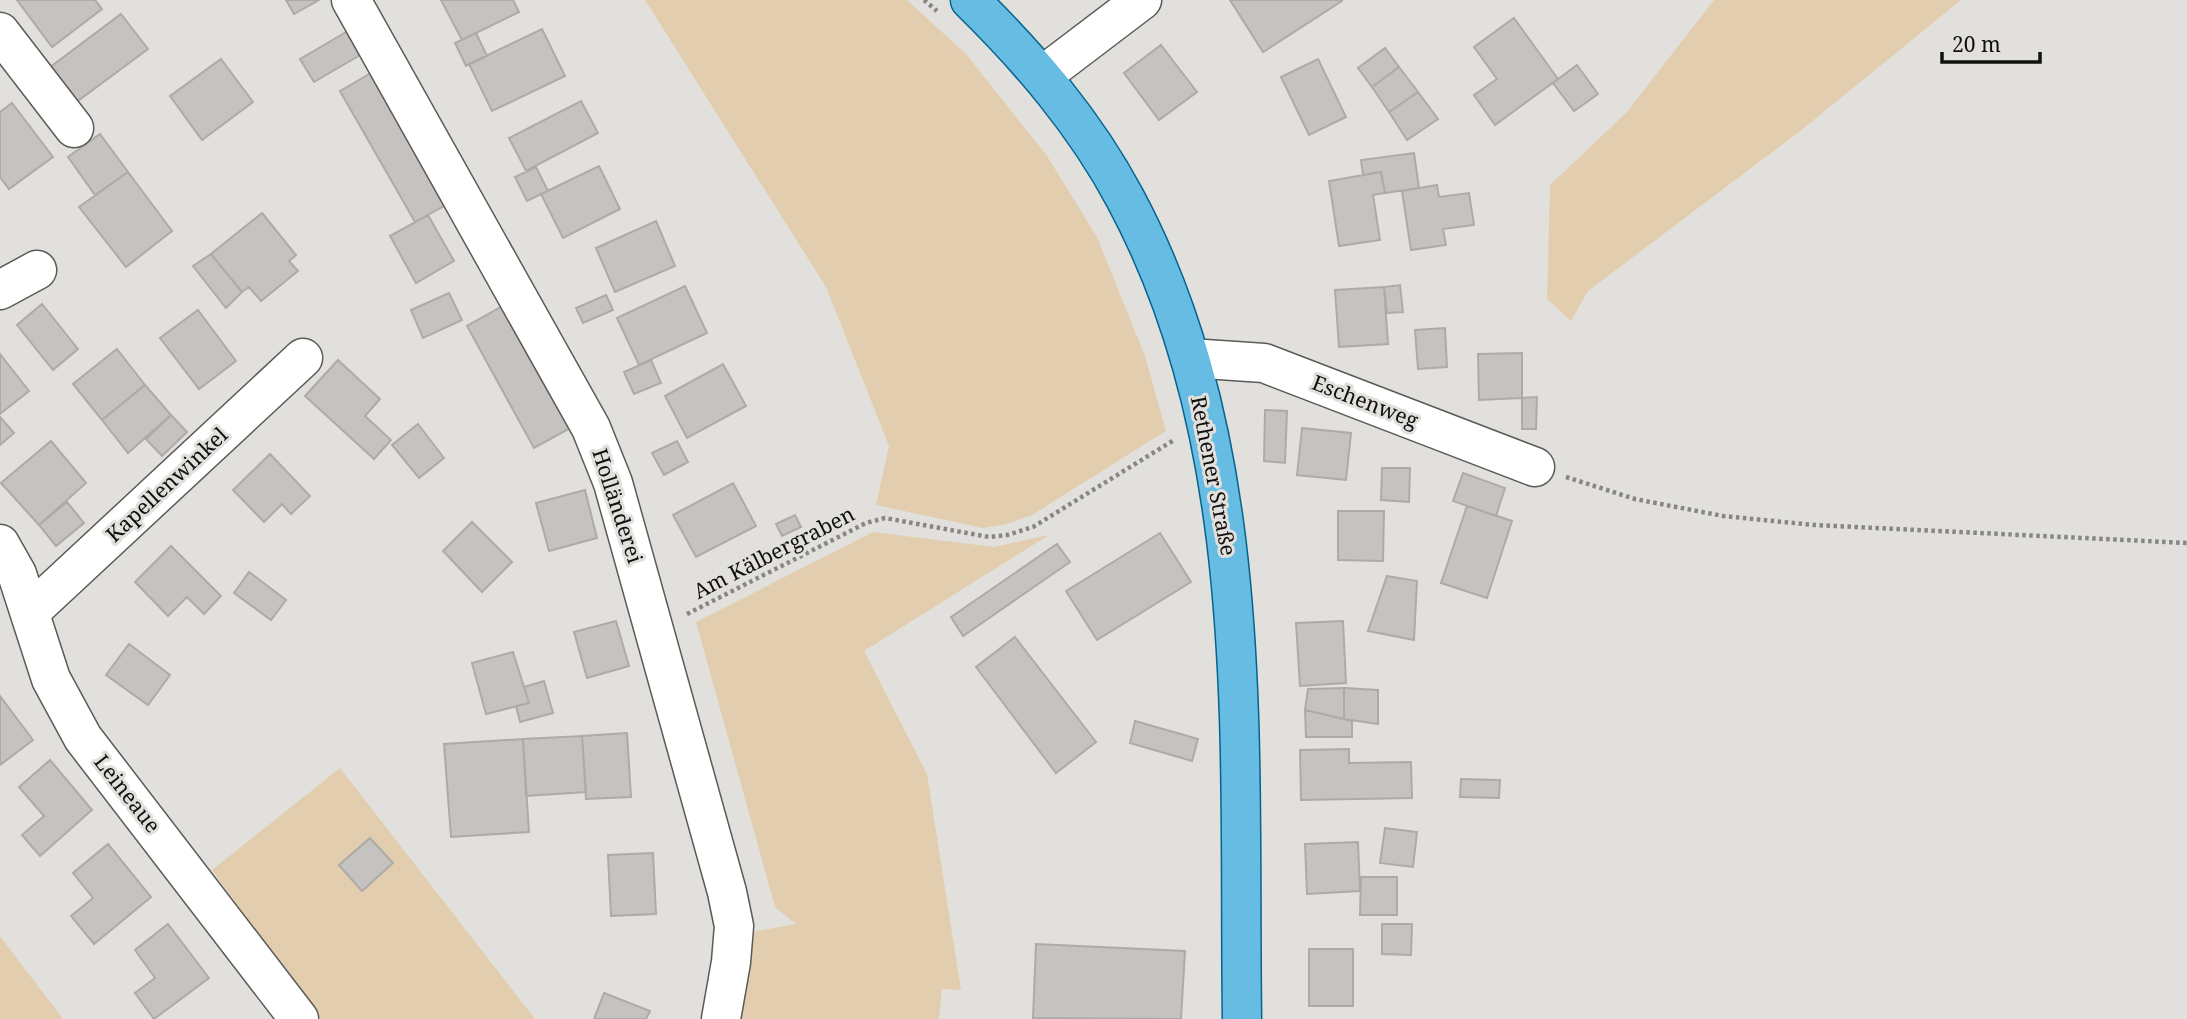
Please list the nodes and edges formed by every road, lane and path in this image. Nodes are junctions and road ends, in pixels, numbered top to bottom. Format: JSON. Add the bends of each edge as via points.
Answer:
{"nodes":[{"id":1,"x":351,"y":0,"type":"edge"},
{"id":2,"x":924,"y":0,"type":"edge"},
{"id":3,"x":1142,"y":0,"type":"edge"},
{"id":4,"x":957,"y":8,"type":"edge"},
{"id":5,"x":0,"y":32,"type":"edge"},
{"id":6,"x":1042,"y":76,"type":"junction"},
{"id":7,"x":74,"y":128,"type":"dead end"},
{"id":8,"x":37,"y":270,"type":"dead end"},
{"id":9,"x":0,"y":290,"type":"edge"},
{"id":10,"x":303,"y":358,"type":"dead end"},
{"id":11,"x":1190,"y":358,"type":"junction"},
{"id":12,"x":1178,"y":452,"type":"dead end"},
{"id":13,"x":1535,"y":467,"type":"joint"},
{"id":14,"x":2187,"y":543,"type":"edge"},
{"id":15,"x":0,"y":544,"type":"edge"},
{"id":16,"x":30,"y":612,"type":"junction"},
{"id":17,"x":655,"y":631,"type":"junction"},
{"id":18,"x":299,"y":1019,"type":"edge"},
{"id":19,"x":721,"y":1019,"type":"edge"},
{"id":20,"x":1242,"y":1019,"type":"edge"}],
"edges":[{"from":1,"to":17,"type":"street","name":"Holländerei","via":[[591,428],[613,483]]},
{"from":2,"to":4,"type":"path"},
{"from":3,"to":6,"type":"street"},
{"from":4,"to":6,"type":"main road","name":"Rethener Straße"},
{"from":5,"to":7,"type":"street"},
{"from":6,"to":11,"type":"main road","name":"Rethener Straße","via":[[1076,119],[1124,196],[1160,271]]},
{"from":8,"to":9,"type":"street"},
{"from":10,"to":16,"type":"street","name":"Kapellenwinkel"},
{"from":11,"to":13,"type":"street","name":"Eschenweg","via":[[1264,363]]},
{"from":11,"to":20,"type":"main road","name":"Rethener Straße","via":[[1221,498],[1236,627]]},
{"from":12,"to":17,"type":"path","name":"Am Kälbergraben","via":[[1176,439],[1033,527],[1007,535],[989,537],[885,518],[866,523]]},
{"from":13,"to":14,"type":"path","via":[[1635,499],[1723,516],[1814,525]]},
{"from":15,"to":16,"type":"street","name":"Leineaue"},
{"from":16,"to":18,"type":"street","name":"Leineaue","via":[[51,679],[83,738]]},
{"from":17,"to":19,"type":"street","name":"Holländerei","via":[[734,926]]}]}
